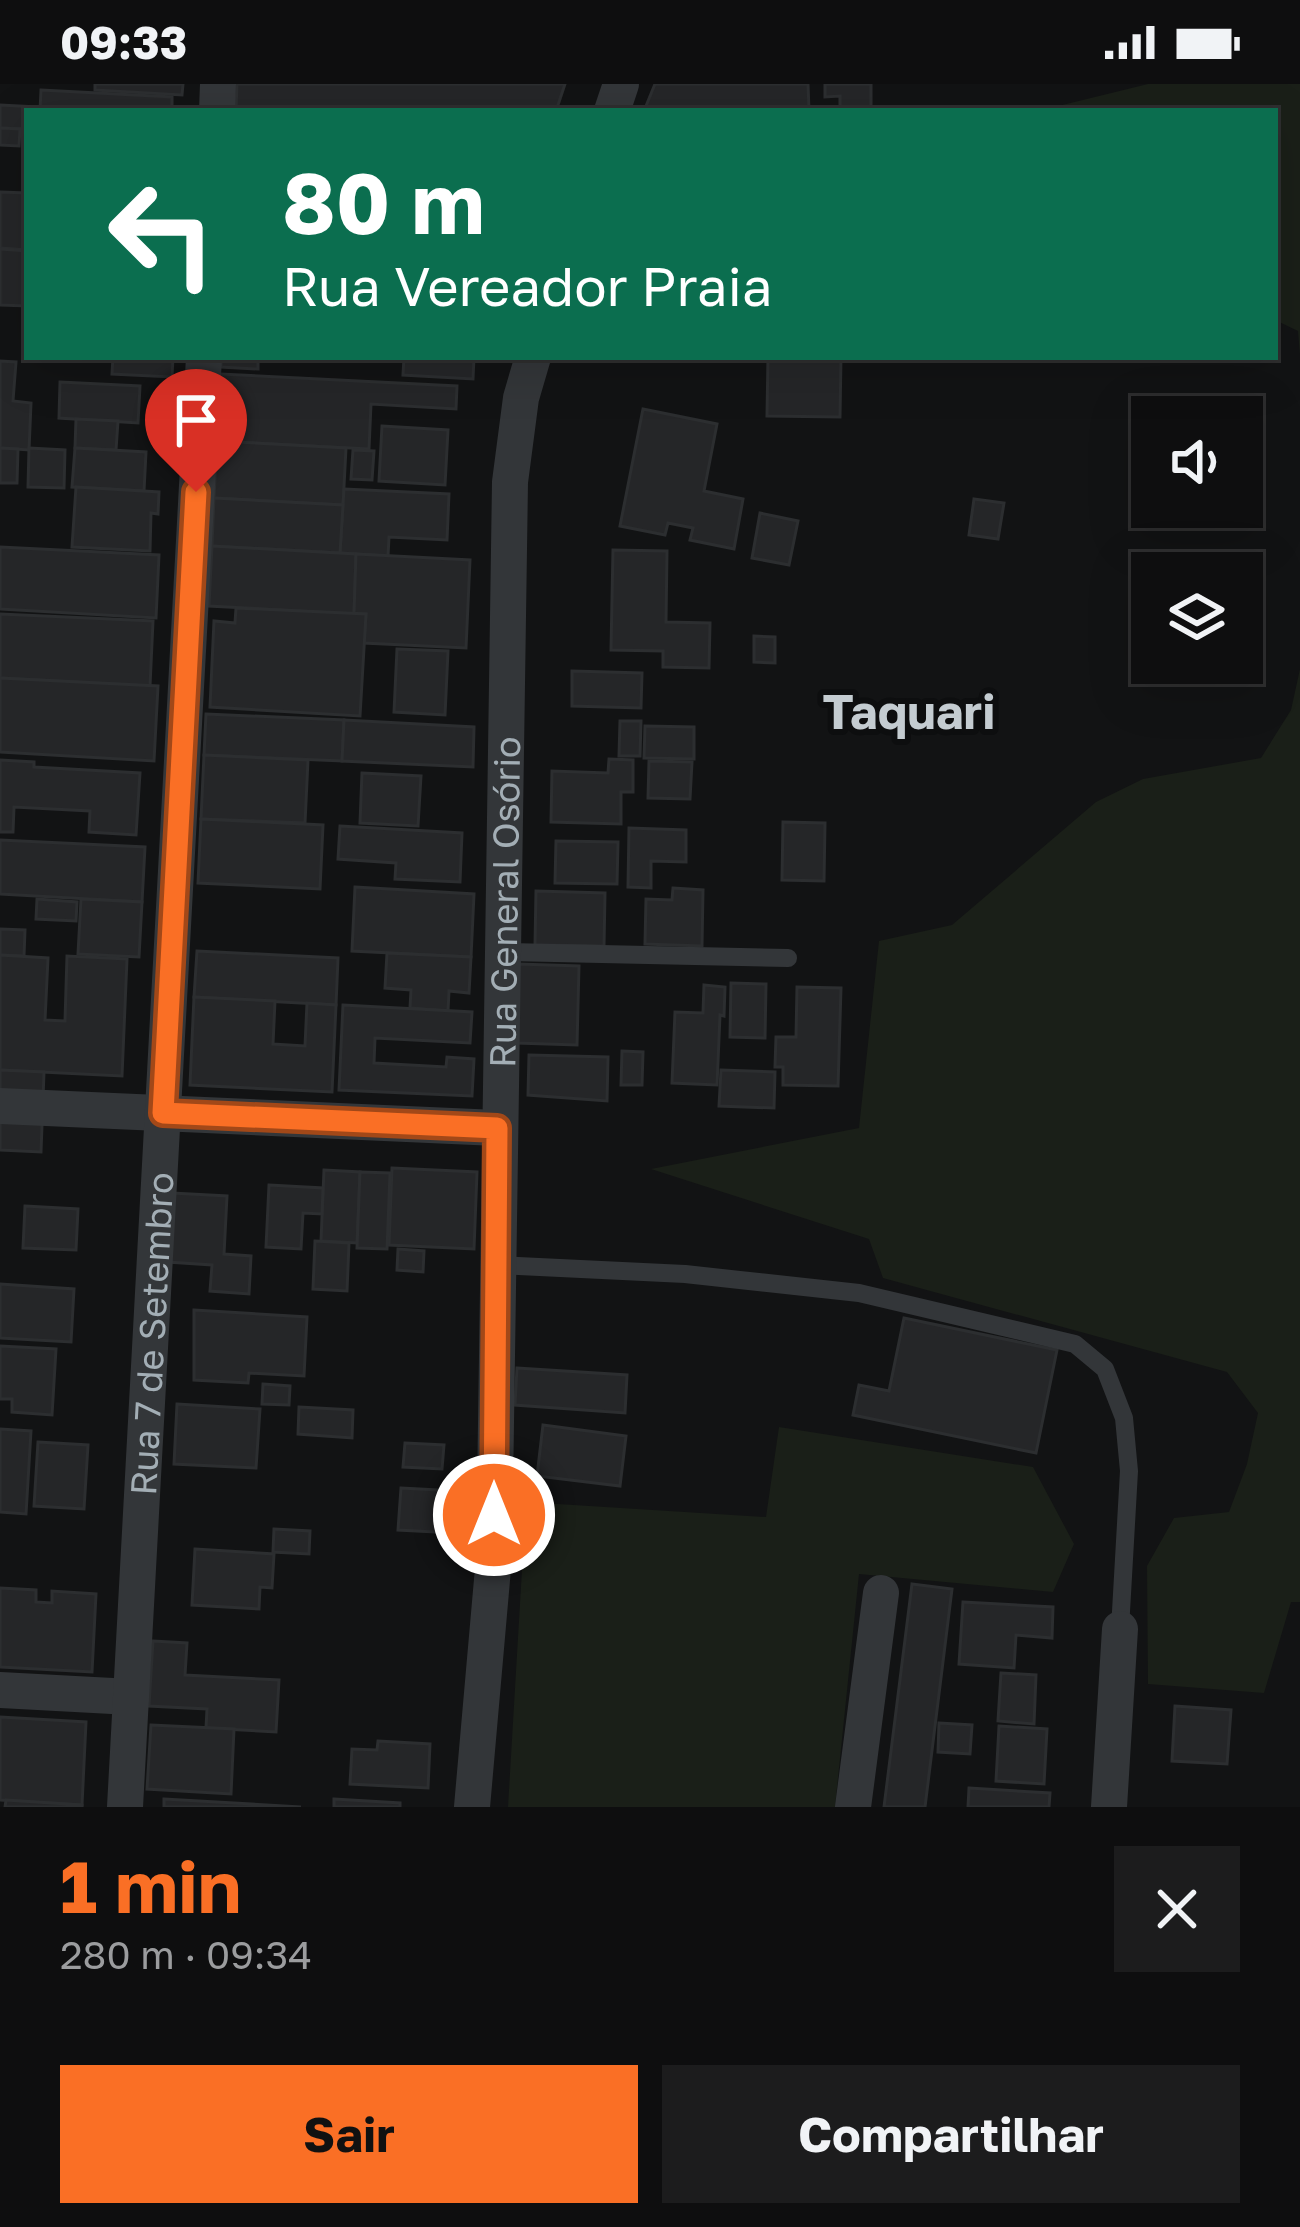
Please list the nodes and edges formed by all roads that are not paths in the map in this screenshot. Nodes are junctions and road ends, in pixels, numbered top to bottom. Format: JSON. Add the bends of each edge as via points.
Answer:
{"nodes":[{"id":1,"x":204,"y":360,"type":"edge"},
{"id":2,"x":532,"y":360,"type":"edge"},
{"id":3,"x":504,"y":952,"type":"junction"},
{"id":4,"x":788,"y":958,"type":"dead end"},
{"id":5,"x":0,"y":1106,"type":"edge"},
{"id":6,"x":163,"y":1113,"type":"junction"},
{"id":7,"x":497,"y":1128,"type":"junction"},
{"id":8,"x":496,"y":1265,"type":"junction"},
{"id":9,"x":881,"y":1593,"type":"dead end"},
{"id":10,"x":1120,"y":1629,"type":"joint"},
{"id":11,"x":0,"y":1690,"type":"edge"},
{"id":12,"x":131,"y":1697,"type":"junction"},
{"id":13,"x":125,"y":1807,"type":"edge"},
{"id":14,"x":472,"y":1807,"type":"edge"},
{"id":15,"x":853,"y":1807,"type":"edge"},
{"id":16,"x":1109,"y":1807,"type":"edge"}],
"edges":[{"from":1,"to":6,"type":"street","name":"Rua 7 de Setembro"},
{"from":2,"to":3,"type":"street","name":"Rua General Osório","via":[[510,482]]},
{"from":3,"to":4,"type":"lane"},
{"from":3,"to":7,"type":"street","name":"Rua General Osório"},
{"from":5,"to":6,"type":"street"},
{"from":6,"to":7,"type":"street"},
{"from":6,"to":12,"type":"street","name":"Rua 7 de Setembro"},
{"from":7,"to":8,"type":"street","name":"Rua General Osório"},
{"from":8,"to":10,"type":"lane","via":[[859,1293],[1075,1344],[1105,1370],[1124,1418],[1129,1471]]},
{"from":8,"to":14,"type":"street","name":"Rua General Osório","via":[[494,1557]]},
{"from":9,"to":15,"type":"street"},
{"from":10,"to":16,"type":"street"},
{"from":11,"to":12,"type":"street"},
{"from":12,"to":13,"type":"street","name":"Rua 7 de Setembro"}]}
